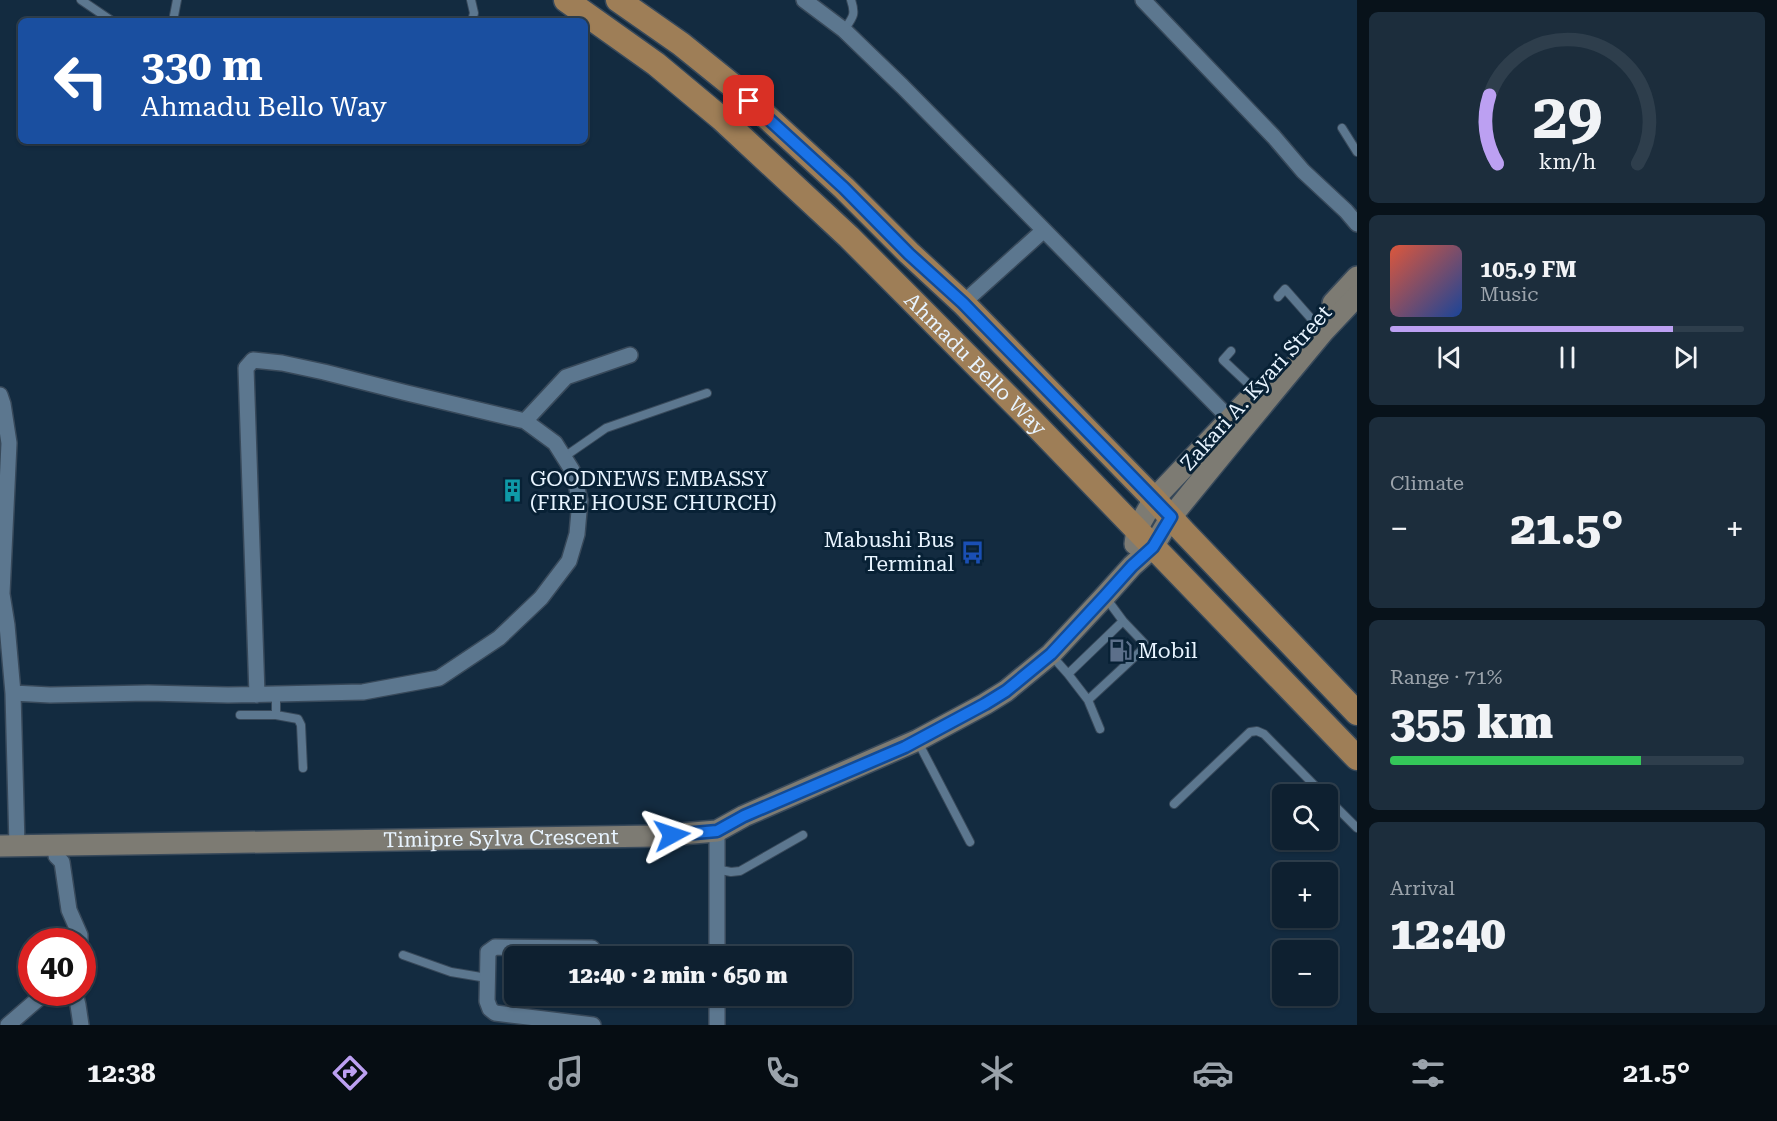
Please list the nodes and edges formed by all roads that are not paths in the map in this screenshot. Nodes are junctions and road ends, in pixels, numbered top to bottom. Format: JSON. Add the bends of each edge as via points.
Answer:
{"nodes":[{"id":1,"x":81,"y":0,"type":"edge"},
{"id":2,"x":177,"y":0,"type":"edge"},
{"id":3,"x":471,"y":0,"type":"edge"},
{"id":4,"x":566,"y":0,"type":"edge"},
{"id":5,"x":618,"y":0,"type":"edge"},
{"id":6,"x":804,"y":0,"type":"edge"},
{"id":7,"x":851,"y":0,"type":"edge"},
{"id":8,"x":1143,"y":0,"type":"edge"},
{"id":9,"x":108,"y":18,"type":"edge"},
{"id":10,"x":174,"y":18,"type":"edge"},
{"id":11,"x":473,"y":18,"type":"edge"},
{"id":12,"x":844,"y":30,"type":"junction"},
{"id":13,"x":1342,"y":128,"type":"dead end"},
{"id":14,"x":1357,"y":152,"type":"edge"},
{"id":15,"x":1357,"y":224,"type":"edge"},
{"id":16,"x":1044,"y":230,"type":"junction"},
{"id":17,"x":1357,"y":277,"type":"edge"},
{"id":18,"x":1357,"y":296,"type":"edge"},
{"id":19,"x":1278,"y":297,"type":"dead end"},
{"id":20,"x":963,"y":303,"type":"junction"},
{"id":21,"x":1315,"y":323,"type":"junction"},
{"id":22,"x":1231,"y":351,"type":"dead end"},
{"id":23,"x":630,"y":355,"type":"dead end"},
{"id":24,"x":1256,"y":391,"type":"junction"},
{"id":25,"x":707,"y":393,"type":"dead end"},
{"id":26,"x":0,"y":395,"type":"edge"},
{"id":27,"x":1231,"y":420,"type":"junction"},
{"id":28,"x":525,"y":421,"type":"junction"},
{"id":29,"x":564,"y":458,"type":"junction"},
{"id":30,"x":1154,"y":499,"type":"junction"},
{"id":31,"x":1171,"y":517,"type":"junction"},
{"id":32,"x":1137,"y":529,"type":"junction"},
{"id":33,"x":1153,"y":547,"type":"junction"},
{"id":34,"x":1132,"y":566,"type":"junction"},
{"id":35,"x":1,"y":594,"type":"edge"},
{"id":36,"x":1105,"y":596,"type":"junction"},
{"id":37,"x":1123,"y":621,"type":"junction"},
{"id":38,"x":1051,"y":654,"type":"junction"},
{"id":39,"x":1068,"y":674,"type":"junction"},
{"id":40,"x":13,"y":693,"type":"junction"},
{"id":41,"x":276,"y":694,"type":"junction"},
{"id":42,"x":257,"y":695,"type":"junction"},
{"id":43,"x":1088,"y":700,"type":"junction"},
{"id":44,"x":1357,"y":714,"type":"edge"},
{"id":45,"x":240,"y":715,"type":"dead end"},
{"id":46,"x":276,"y":715,"type":"junction"},
{"id":47,"x":1100,"y":729,"type":"dead end"},
{"id":48,"x":918,"y":741,"type":"junction"},
{"id":49,"x":1357,"y":758,"type":"edge"},
{"id":50,"x":303,"y":768,"type":"dead end"},
{"id":51,"x":1313,"y":784,"type":"edge"},
{"id":52,"x":1174,"y":804,"type":"dead end"},
{"id":53,"x":1338,"y":809,"type":"edge"},
{"id":54,"x":1357,"y":828,"type":"edge"},
{"id":55,"x":717,"y":831,"type":"junction"},
{"id":56,"x":803,"y":835,"type":"dead end"},
{"id":57,"x":970,"y":842,"type":"dead end"},
{"id":58,"x":56,"y":845,"type":"junction"},
{"id":59,"x":9,"y":846,"type":"edge"},
{"id":60,"x":717,"y":862,"type":"junction"},
{"id":61,"x":77,"y":928,"type":"edge"},
{"id":62,"x":717,"y":946,"type":"edge"},
{"id":63,"x":504,"y":947,"type":"edge"},
{"id":64,"x":403,"y":955,"type":"dead end"},
{"id":65,"x":487,"y":978,"type":"junction"},
{"id":66,"x":30,"y":1006,"type":"edge"},
{"id":67,"x":78,"y":1006,"type":"edge"},
{"id":68,"x":717,"y":1006,"type":"edge"},
{"id":69,"x":8,"y":1025,"type":"edge"},
{"id":70,"x":81,"y":1025,"type":"edge"},
{"id":71,"x":593,"y":1025,"type":"edge"},
{"id":72,"x":717,"y":1025,"type":"edge"}],
"edges":[{"from":1,"to":9,"type":"lane"},
{"from":2,"to":10,"type":"lane"},
{"from":3,"to":11,"type":"lane"},
{"from":4,"to":32,"type":"main road","name":"Ahmadu Bello Way","via":[[656,64],[789,180]]},
{"from":5,"to":20,"type":"main road","name":"Ahmadu Bello Way","via":[[733,86]]},
{"from":6,"to":12,"type":"street"},
{"from":7,"to":12,"type":"lane","via":[[854,17]]},
{"from":8,"to":15,"type":"street"},
{"from":12,"to":16,"type":"street"},
{"from":13,"to":14,"type":"lane"},
{"from":16,"to":20,"type":"street"},
{"from":16,"to":27,"type":"street"},
{"from":17,"to":21,"type":"street","name":"Zakari A. Kyari Street"},
{"from":18,"to":31,"type":"street","name":"Zakari A. Kyari Street"},
{"from":19,"to":21,"type":"lane","via":[[1285,289]]},
{"from":20,"to":30,"type":"main road","name":"Ahmadu Bello Way"},
{"from":21,"to":24,"type":"street","name":"Zakari A. Kyari Street"},
{"from":22,"to":24,"type":"lane","via":[[1223,360]]},
{"from":23,"to":28,"type":"street","via":[[566,377]]},
{"from":24,"to":27,"type":"street","name":"Zakari A. Kyari Street"},
{"from":25,"to":29,"type":"lane","via":[[606,428]]},
{"from":26,"to":35,"type":"street","via":[[9,443]]},
{"from":27,"to":30,"type":"street","name":"Zakari A. Kyari Street"},
{"from":28,"to":29,"type":"street","via":[[555,443]]},
{"from":28,"to":42,"type":"street","via":[[324,372],[253,360],[246,369]]},
{"from":29,"to":41,"type":"street","via":[[572,470],[580,500],[577,534],[569,561],[541,598],[499,638],[440,678],[363,692]]},
{"from":30,"to":31,"type":"main road","name":"Ahmadu Bello Way"},
{"from":30,"to":32,"type":"street"},
{"from":31,"to":33,"type":"street","name":"Timipre Sylva Crescent"},
{"from":31,"to":44,"type":"main road","name":"Ahmadu Bello Way"},
{"from":32,"to":33,"type":"main road","name":"Ahmadu Bello Way"},
{"from":32,"to":34,"type":"street"},
{"from":33,"to":34,"type":"street","name":"Timipre Sylva Crescent"},
{"from":33,"to":49,"type":"main road","name":"Ahmadu Bello Way"},
{"from":34,"to":36,"type":"street","name":"Timipre Sylva Crescent"},
{"from":35,"to":40,"type":"street"},
{"from":36,"to":37,"type":"lane"},
{"from":36,"to":38,"type":"street","name":"Timipre Sylva Crescent"},
{"from":37,"to":39,"type":"lane"},
{"from":37,"to":43,"type":"lane","via":[[1144,643],[1142,650]]},
{"from":38,"to":39,"type":"lane"},
{"from":38,"to":48,"type":"street","name":"Timipre Sylva Crescent","via":[[1006,691]]},
{"from":39,"to":43,"type":"lane"},
{"from":40,"to":42,"type":"street"},
{"from":40,"to":59,"type":"street"},
{"from":41,"to":42,"type":"street"},
{"from":41,"to":46,"type":"lane"},
{"from":43,"to":47,"type":"lane"},
{"from":45,"to":46,"type":"lane"},
{"from":46,"to":50,"type":"lane","via":[[300,722]]},
{"from":48,"to":55,"type":"street","name":"Timipre Sylva Crescent"},
{"from":48,"to":57,"type":"lane"},
{"from":51,"to":52,"type":"lane","via":[[1264,734],[1250,732]]},
{"from":53,"to":54,"type":"lane"},
{"from":55,"to":58,"type":"street","name":"Timipre Sylva Crescent","via":[[656,836]]},
{"from":55,"to":60,"type":"street"},
{"from":56,"to":60,"type":"lane","via":[[740,871],[721,870]]},
{"from":58,"to":59,"type":"street","name":"Timipre Sylva Crescent"},
{"from":58,"to":61,"type":"street","via":[[69,910]]},
{"from":60,"to":62,"type":"street"},
{"from":63,"to":65,"type":"street","via":[[488,952]]},
{"from":64,"to":65,"type":"lane","via":[[451,972]]},
{"from":65,"to":71,"type":"street","via":[[486,1001],[495,1013]]},
{"from":66,"to":69,"type":"street"},
{"from":67,"to":70,"type":"street"},
{"from":68,"to":72,"type":"street"}]}
